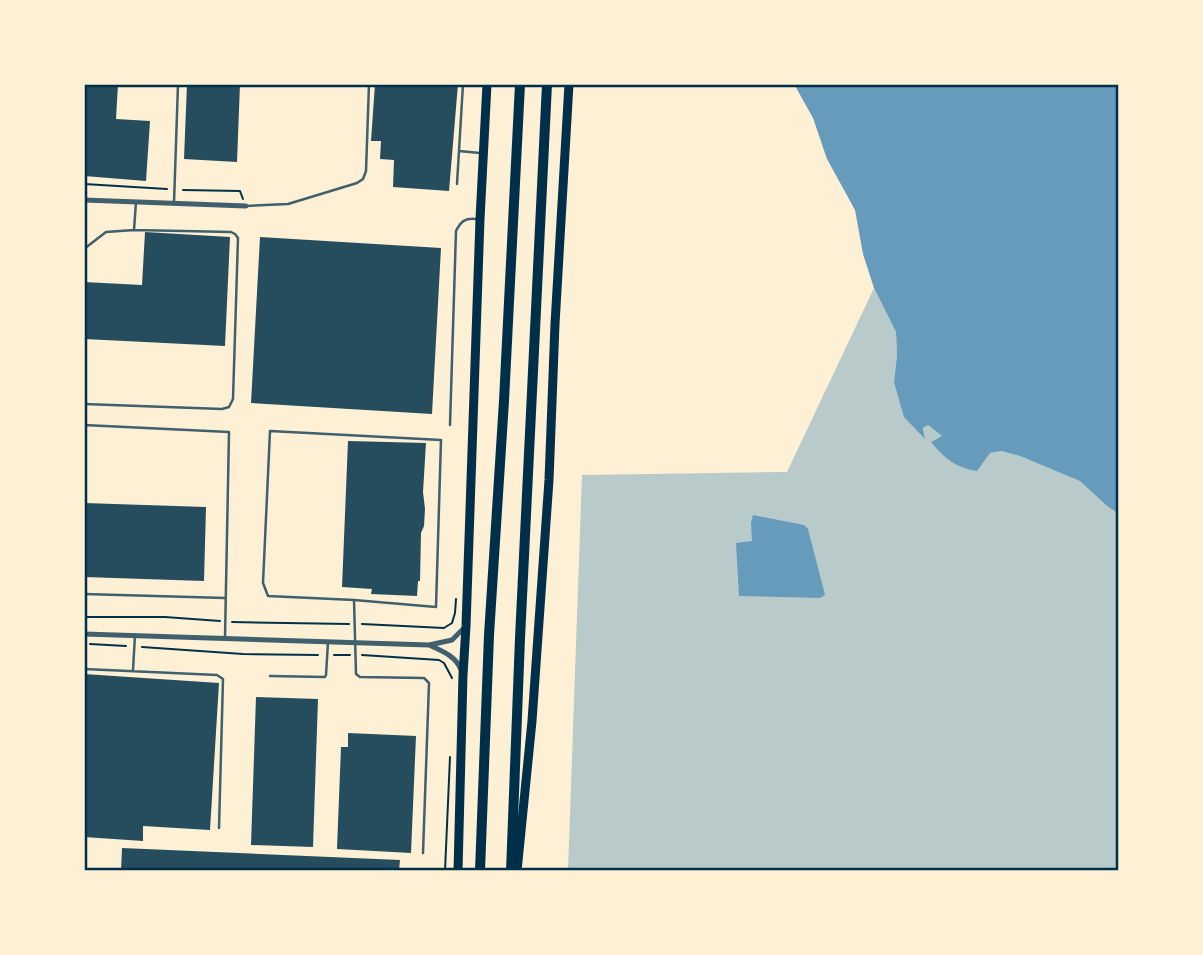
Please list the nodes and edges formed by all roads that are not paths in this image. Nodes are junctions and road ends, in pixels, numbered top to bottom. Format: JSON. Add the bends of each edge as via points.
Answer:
{"nodes":[{"id":1,"x":178,"y":84,"type":"edge"},
{"id":2,"x":369,"y":84,"type":"edge"},
{"id":3,"x":463,"y":84,"type":"edge"},
{"id":4,"x":487,"y":84,"type":"edge"},
{"id":5,"x":520,"y":84,"type":"edge"},
{"id":6,"x":547,"y":84,"type":"edge"},
{"id":7,"x":569,"y":84,"type":"edge"},
{"id":8,"x":459,"y":151,"type":"junction"},
{"id":9,"x":484,"y":153,"type":"junction"},
{"id":10,"x":457,"y":184,"type":"dead end"},
{"id":11,"x":84,"y":200,"type":"edge"},
{"id":12,"x":136,"y":202,"type":"junction"},
{"id":13,"x":174,"y":203,"type":"junction"},
{"id":14,"x":246,"y":206,"type":"joint"},
{"id":15,"x":480,"y":219,"type":"junction"},
{"id":16,"x":134,"y":230,"type":"junction"},
{"id":17,"x":84,"y":249,"type":"edge"},
{"id":18,"x":84,"y":404,"type":"edge"},
{"id":19,"x":84,"y":425,"type":"edge"},
{"id":20,"x":450,"y":425,"type":"dead end"},
{"id":21,"x":84,"y":594,"type":"edge"},
{"id":22,"x":225,"y":598,"type":"junction"},
{"id":23,"x":354,"y":600,"type":"junction"},
{"id":24,"x":466,"y":626,"type":"junction"},
{"id":25,"x":84,"y":634,"type":"edge"},
{"id":26,"x":135,"y":635,"type":"junction"},
{"id":27,"x":225,"y":638,"type":"junction"},
{"id":28,"x":328,"y":642,"type":"junction"},
{"id":29,"x":354,"y":643,"type":"junction"},
{"id":30,"x":429,"y":645,"type":"junction"},
{"id":31,"x":84,"y":669,"type":"edge"},
{"id":32,"x":133,"y":672,"type":"junction"},
{"id":33,"x":463,"y":675,"type":"junction"},
{"id":34,"x":270,"y":676,"type":"dead end"},
{"id":35,"x":219,"y":828,"type":"dead end"},
{"id":36,"x":423,"y":853,"type":"dead end"},
{"id":37,"x":458,"y":871,"type":"edge"},
{"id":38,"x":480,"y":871,"type":"edge"},
{"id":39,"x":511,"y":871,"type":"edge"},
{"id":40,"x":517,"y":871,"type":"edge"}],
"edges":[{"from":1,"to":13,"type":"lane"},
{"from":2,"to":14,"type":"lane","via":[[363,179],[288,204]]},
{"from":3,"to":8,"type":"lane"},
{"from":4,"to":9,"type":"main road"},
{"from":5,"to":38,"type":"highway"},
{"from":6,"to":39,"type":"highway"},
{"from":7,"to":40,"type":"main road","via":[[549,480]]},
{"from":8,"to":9,"type":"lane"},
{"from":8,"to":10,"type":"lane"},
{"from":9,"to":15,"type":"main road"},
{"from":11,"to":12,"type":"street"},
{"from":12,"to":13,"type":"street"},
{"from":12,"to":16,"type":"lane"},
{"from":13,"to":14,"type":"street"},
{"from":15,"to":20,"type":"lane","via":[[463,221],[456,231]]},
{"from":15,"to":24,"type":"main road"},
{"from":16,"to":17,"type":"lane","via":[[106,232]]},
{"from":16,"to":18,"type":"lane","via":[[231,232],[238,238],[233,399],[222,409]]},
{"from":19,"to":22,"type":"lane","via":[[229,432]]},
{"from":21,"to":22,"type":"lane"},
{"from":22,"to":27,"type":"lane"},
{"from":23,"to":23,"type":"lane","via":[[268,596],[263,583],[270,431],[441,440],[436,607]]},
{"from":23,"to":29,"type":"lane"},
{"from":24,"to":30,"type":"street","via":[[452,640]]},
{"from":24,"to":33,"type":"main road"},
{"from":25,"to":26,"type":"street"},
{"from":26,"to":27,"type":"street"},
{"from":26,"to":32,"type":"lane"},
{"from":27,"to":28,"type":"street"},
{"from":28,"to":29,"type":"street"},
{"from":28,"to":34,"type":"lane","via":[[325,677]]},
{"from":29,"to":30,"type":"street"},
{"from":29,"to":36,"type":"lane","via":[[354,670],[360,677],[424,678],[429,683]]},
{"from":30,"to":33,"type":"street","via":[[455,660]]},
{"from":31,"to":32,"type":"lane"},
{"from":32,"to":35,"type":"lane","via":[[223,679]]},
{"from":33,"to":37,"type":"main road"}]}
